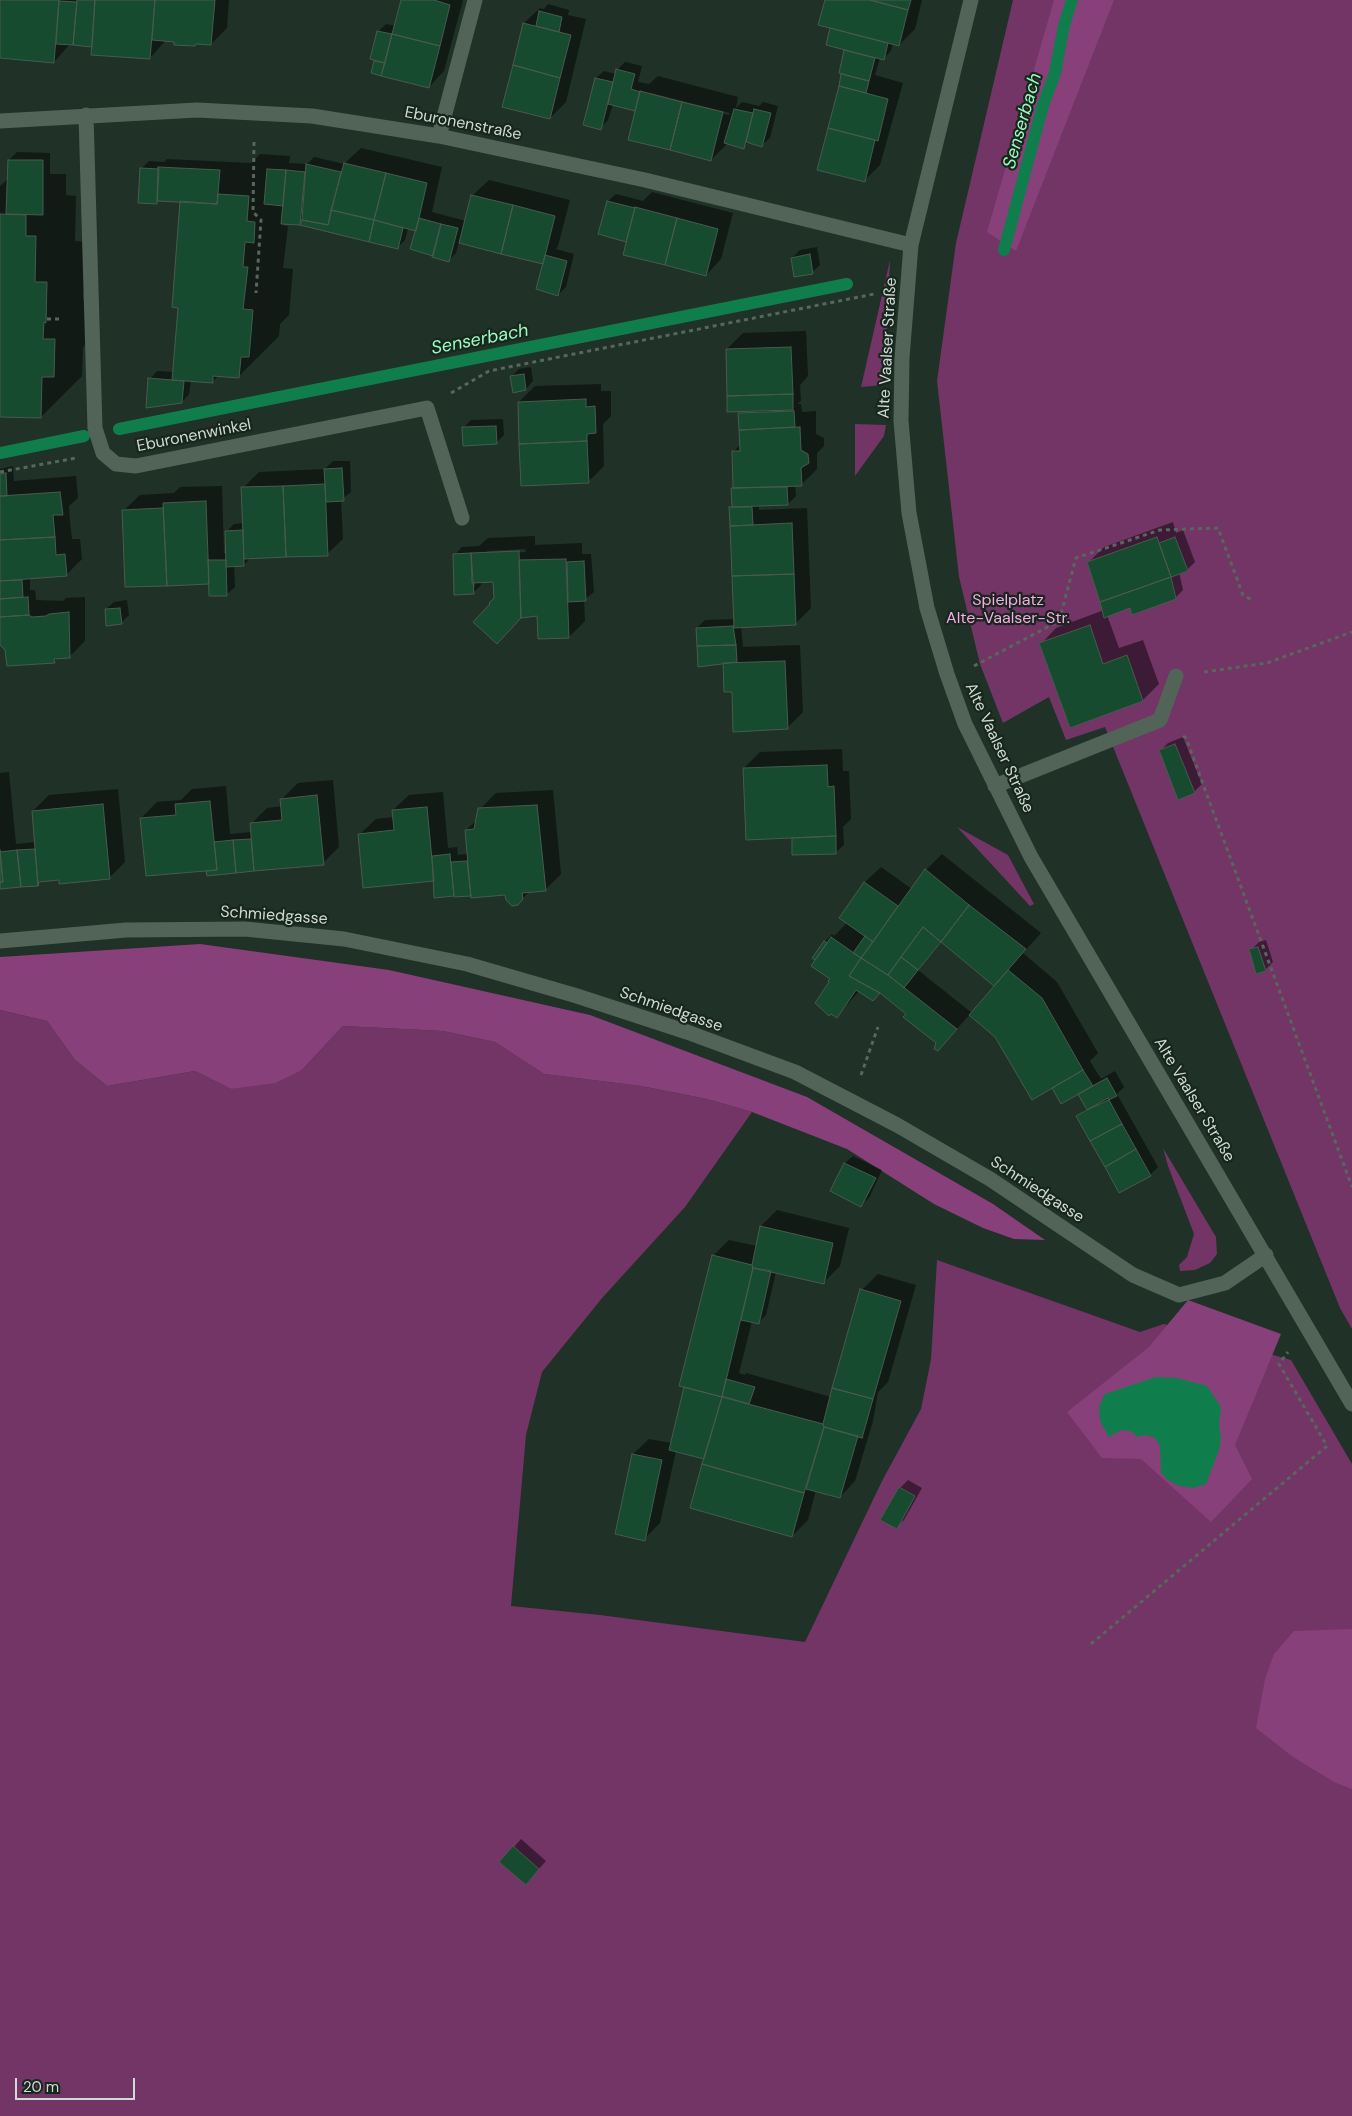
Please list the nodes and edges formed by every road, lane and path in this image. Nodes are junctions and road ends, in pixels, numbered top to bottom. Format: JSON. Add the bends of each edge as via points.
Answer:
{"nodes":[{"id":1,"x":475,"y":0,"type":"edge"},
{"id":2,"x":971,"y":0,"type":"edge"},
{"id":3,"x":255,"y":113,"type":"junction"},
{"id":4,"x":86,"y":115,"type":"junction"},
{"id":5,"x":0,"y":121,"type":"edge"},
{"id":6,"x":440,"y":136,"type":"junction"},
{"id":7,"x":911,"y":245,"type":"junction"},
{"id":8,"x":256,"y":293,"type":"dead end"},
{"id":9,"x":874,"y":294,"type":"dead end"},
{"id":10,"x":427,"y":408,"type":"junction"},
{"id":11,"x":103,"y":453,"type":"junction"},
{"id":12,"x":0,"y":472,"type":"edge"},
{"id":13,"x":462,"y":518,"type":"dead end"},
{"id":14,"x":1252,"y":600,"type":"dead end"},
{"id":15,"x":1352,"y":632,"type":"edge"},
{"id":16,"x":947,"y":674,"type":"junction"},
{"id":17,"x":1176,"y":676,"type":"joint"},
{"id":18,"x":1160,"y":720,"type":"junction"},
{"id":19,"x":995,"y":786,"type":"junction"},
{"id":20,"x":0,"y":941,"type":"edge"},
{"id":21,"x":878,"y":1027,"type":"dead end"},
{"id":22,"x":852,"y":1102,"type":"junction"},
{"id":23,"x":1352,"y":1187,"type":"edge"},
{"id":24,"x":1266,"y":1255,"type":"junction"},
{"id":25,"x":1290,"y":1349,"type":"dead end"},
{"id":26,"x":1352,"y":1404,"type":"edge"},
{"id":27,"x":1091,"y":1644,"type":"dead end"}],
"edges":[{"from":1,"to":6,"type":"street"},
{"from":2,"to":7,"type":"street","name":"Alte Vaalser Straße"},
{"from":3,"to":4,"type":"street","name":"Eburonenstraße","via":[[197,110]]},
{"from":3,"to":6,"type":"street","name":"Eburonenstraße","via":[[312,116]]},
{"from":3,"to":8,"type":"path","via":[[253,212],[261,220]]},
{"from":4,"to":5,"type":"street","name":"Eburonenstraße"},
{"from":4,"to":11,"type":"street","via":[[96,428]]},
{"from":6,"to":7,"type":"street","name":"Eburonenstraße","via":[[645,180]]},
{"from":7,"to":16,"type":"street","name":"Alte Vaalser Straße","via":[[902,358],[901,421],[908,513],[927,608]]},
{"from":9,"to":10,"type":"path","via":[[489,371]]},
{"from":10,"to":11,"type":"street","name":"Eburonenwinkel","via":[[136,466],[116,464]]},
{"from":10,"to":13,"type":"street"},
{"from":11,"to":12,"type":"path"},
{"from":14,"to":16,"type":"path","via":[[1243,595],[1218,528],[1160,530],[1076,558],[1059,620],[980,664]]},
{"from":15,"to":17,"type":"path","via":[[1267,663]]},
{"from":16,"to":19,"type":"street","name":"Alte Vaalser Straße","via":[[965,724]]},
{"from":17,"to":18,"type":"street"},
{"from":18,"to":19,"type":"street"},
{"from":18,"to":23,"type":"path","via":[[1186,738]]},
{"from":19,"to":24,"type":"street","name":"Alte Vaalser Straße","via":[[1031,857]]},
{"from":20,"to":22,"type":"street","name":"Schmiedgasse","via":[[126,930],[245,929],[344,938],[467,964],[576,996],[795,1072]]},
{"from":21,"to":22,"type":"path"},
{"from":22,"to":24,"type":"street","name":"Schmiedgasse","via":[[990,1179],[1133,1275],[1179,1295],[1225,1283]]},
{"from":24,"to":26,"type":"street","name":"Alte Vaalser Straße"},
{"from":25,"to":27,"type":"path","via":[[1279,1364],[1327,1446]]}]}
